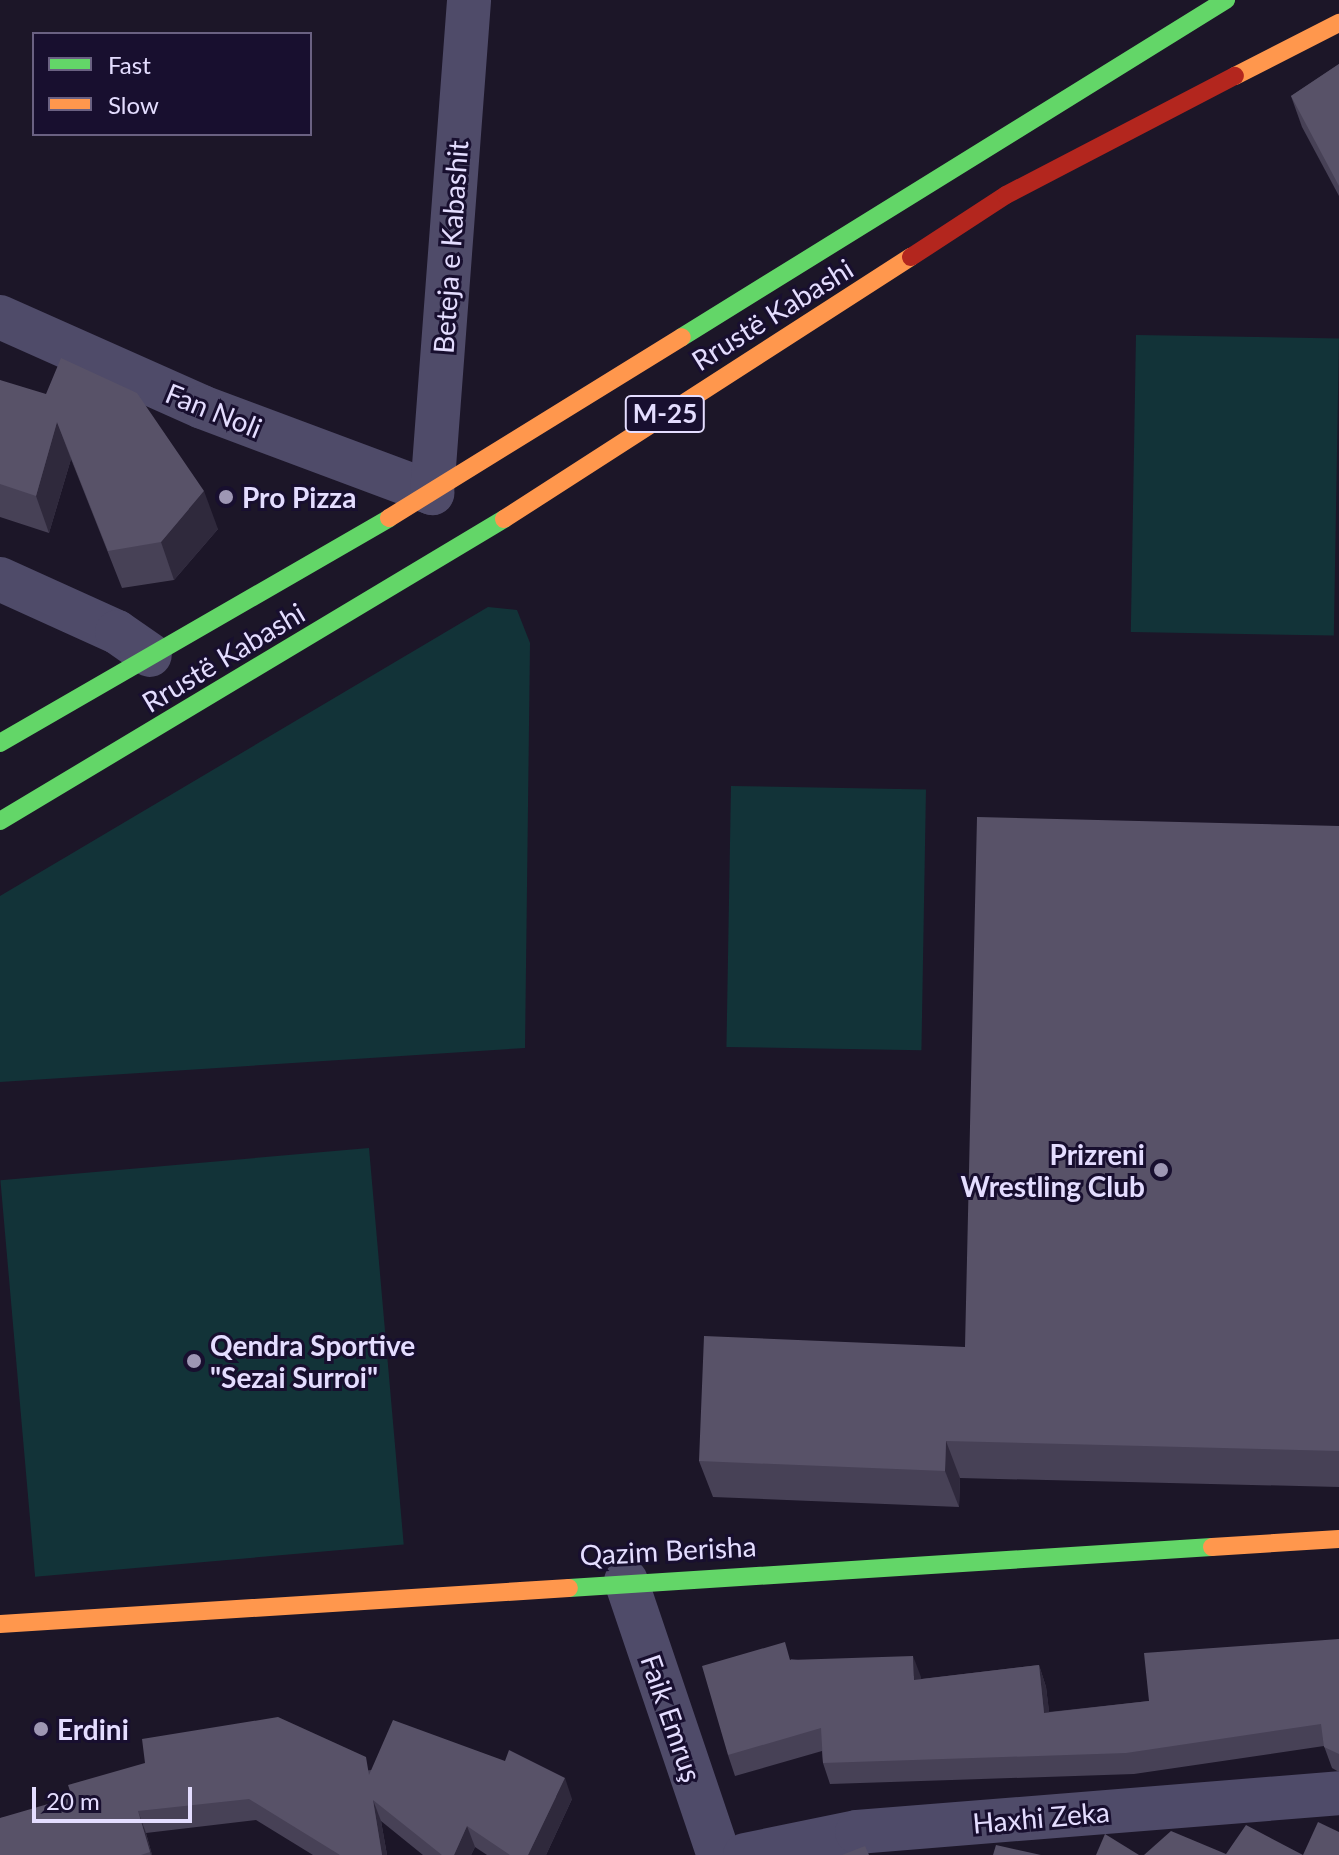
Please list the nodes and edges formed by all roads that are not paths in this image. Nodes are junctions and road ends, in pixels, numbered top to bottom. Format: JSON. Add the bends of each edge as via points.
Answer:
{"nodes":[{"id":1,"x":469,"y":0,"type":"edge"},
{"id":2,"x":1226,"y":0,"type":"edge"},
{"id":3,"x":1339,"y":23,"type":"edge"},
{"id":4,"x":0,"y":317,"type":"edge"},
{"id":5,"x":432,"y":493,"type":"junction"},
{"id":6,"x":465,"y":543,"type":"junction"},
{"id":7,"x":0,"y":579,"type":"edge"},
{"id":8,"x":150,"y":655,"type":"junction"},
{"id":9,"x":0,"y":743,"type":"edge"},
{"id":10,"x":0,"y":821,"type":"edge"},
{"id":11,"x":1339,"y":1539,"type":"edge"},
{"id":12,"x":626,"y":1581,"type":"junction"},
{"id":13,"x":0,"y":1624,"type":"edge"},
{"id":14,"x":1339,"y":1793,"type":"edge"},
{"id":15,"x":719,"y":1855,"type":"edge"},
{"id":16,"x":745,"y":1855,"type":"edge"}],
"edges":[{"from":1,"to":5,"type":"street","name":"Beteja e Kabashit"},
{"from":2,"to":5,"type":"main road","name":"Rrustë Kabashi","number":"M-25"},
{"from":3,"to":6,"type":"main road","name":"Rrustë Kabashi","number":"M-25","via":[[1006,195]]},
{"from":4,"to":5,"type":"street","name":"Fan Noli","via":[[202,407]]},
{"from":5,"to":6,"type":"street"},
{"from":5,"to":8,"type":"main road","name":"Rrustë Kabashi","number":"M-25"},
{"from":6,"to":10,"type":"main road","name":"Rrustë Kabashi","number":"M-25"},
{"from":7,"to":8,"type":"street","via":[[117,632]]},
{"from":8,"to":9,"type":"main road","name":"Rrustë Kabashi","number":"M-25"},
{"from":11,"to":12,"type":"main road","name":"Qazim Berisha"},
{"from":12,"to":13,"type":"main road","name":"Qazim Berisha"},
{"from":12,"to":15,"type":"street","name":"Faik Emruş"},
{"from":14,"to":16,"type":"street","name":"Haxhi Zeka","via":[[857,1832]]}]}
